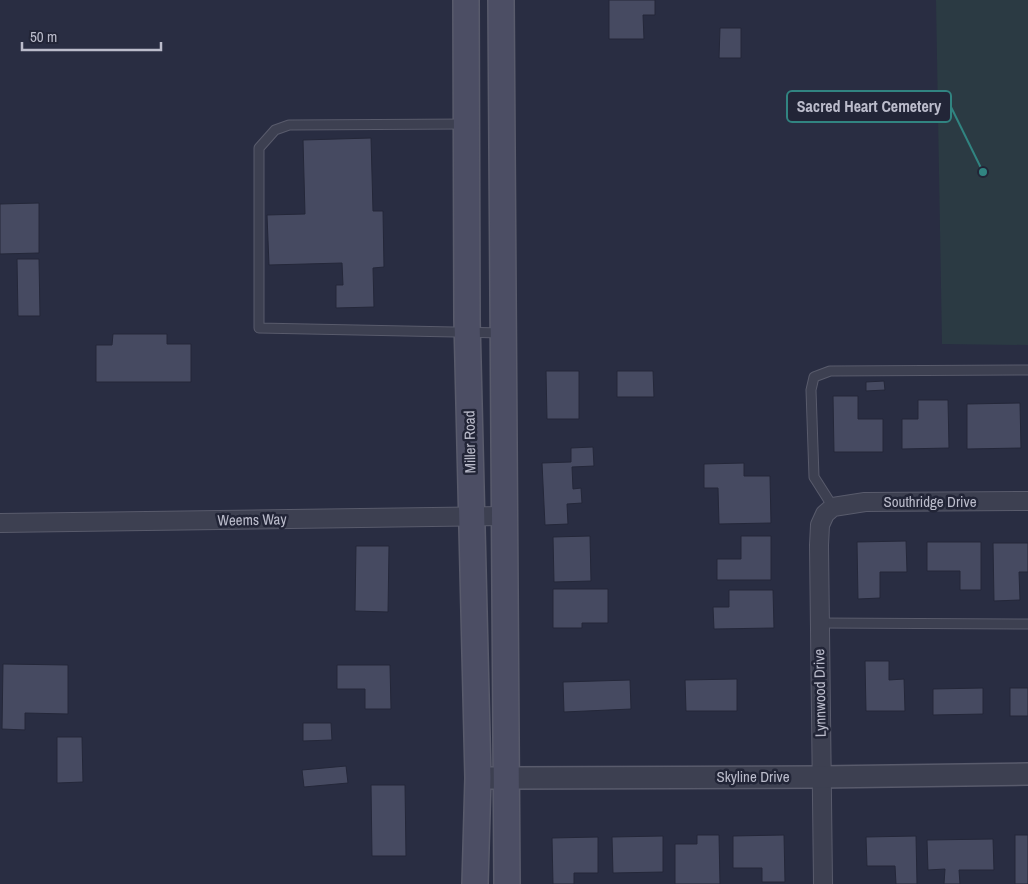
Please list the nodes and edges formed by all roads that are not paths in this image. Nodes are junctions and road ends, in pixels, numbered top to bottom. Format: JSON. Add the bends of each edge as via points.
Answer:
{"nodes":[{"id":1,"x":466,"y":0,"type":"edge"},
{"id":2,"x":501,"y":0,"type":"edge"},
{"id":3,"x":467,"y":124,"type":"junction"},
{"id":4,"x":467,"y":332,"type":"junction"},
{"id":5,"x":503,"y":333,"type":"junction"},
{"id":6,"x":1028,"y":370,"type":"edge"},
{"id":7,"x":1028,"y":501,"type":"edge"},
{"id":8,"x":833,"y":507,"type":"junction"},
{"id":9,"x":504,"y":516,"type":"junction"},
{"id":10,"x":471,"y":517,"type":"junction"},
{"id":11,"x":0,"y":524,"type":"edge"},
{"id":12,"x":820,"y":623,"type":"junction"},
{"id":13,"x":1028,"y":624,"type":"edge"},
{"id":14,"x":1028,"y":774,"type":"edge"},
{"id":15,"x":506,"y":777,"type":"junction"},
{"id":16,"x":821,"y":777,"type":"junction"},
{"id":17,"x":478,"y":778,"type":"junction"},
{"id":18,"x":475,"y":884,"type":"edge"},
{"id":19,"x":507,"y":884,"type":"edge"},
{"id":20,"x":823,"y":884,"type":"edge"}],
"edges":[{"from":1,"to":3,"type":"main road","name":"Miller Road"},
{"from":2,"to":5,"type":"main road"},
{"from":3,"to":4,"type":"main road","name":"Miller Road"},
{"from":3,"to":4,"type":"lane","via":[[289,124],[276,130],[259,148],[259,328]]},
{"from":4,"to":5,"type":"lane"},
{"from":4,"to":10,"type":"main road","name":"Miller Road"},
{"from":5,"to":9,"type":"main road"},
{"from":6,"to":8,"type":"lane","via":[[830,372],[814,377],[811,390],[814,477]]},
{"from":7,"to":8,"type":"street","name":"Southridge Drive","via":[[865,502]]},
{"from":8,"to":12,"type":"street","name":"Lynnwood Drive","via":[[820,525]]},
{"from":9,"to":10,"type":"street","name":"Weems Way"},
{"from":9,"to":15,"type":"main road"},
{"from":10,"to":11,"type":"street","name":"Weems Way"},
{"from":10,"to":17,"type":"main road","name":"Miller Road"},
{"from":12,"to":13,"type":"lane"},
{"from":12,"to":16,"type":"street","name":"Lynnwood Drive"},
{"from":14,"to":16,"type":"street","name":"Skyline Drive"},
{"from":15,"to":16,"type":"street","name":"Skyline Drive"},
{"from":15,"to":17,"type":"street","name":"Skyline Drive"},
{"from":15,"to":19,"type":"main road"},
{"from":16,"to":20,"type":"street","name":"Lynnwood Drive"},
{"from":17,"to":18,"type":"main road","name":"Miller Road"}]}
